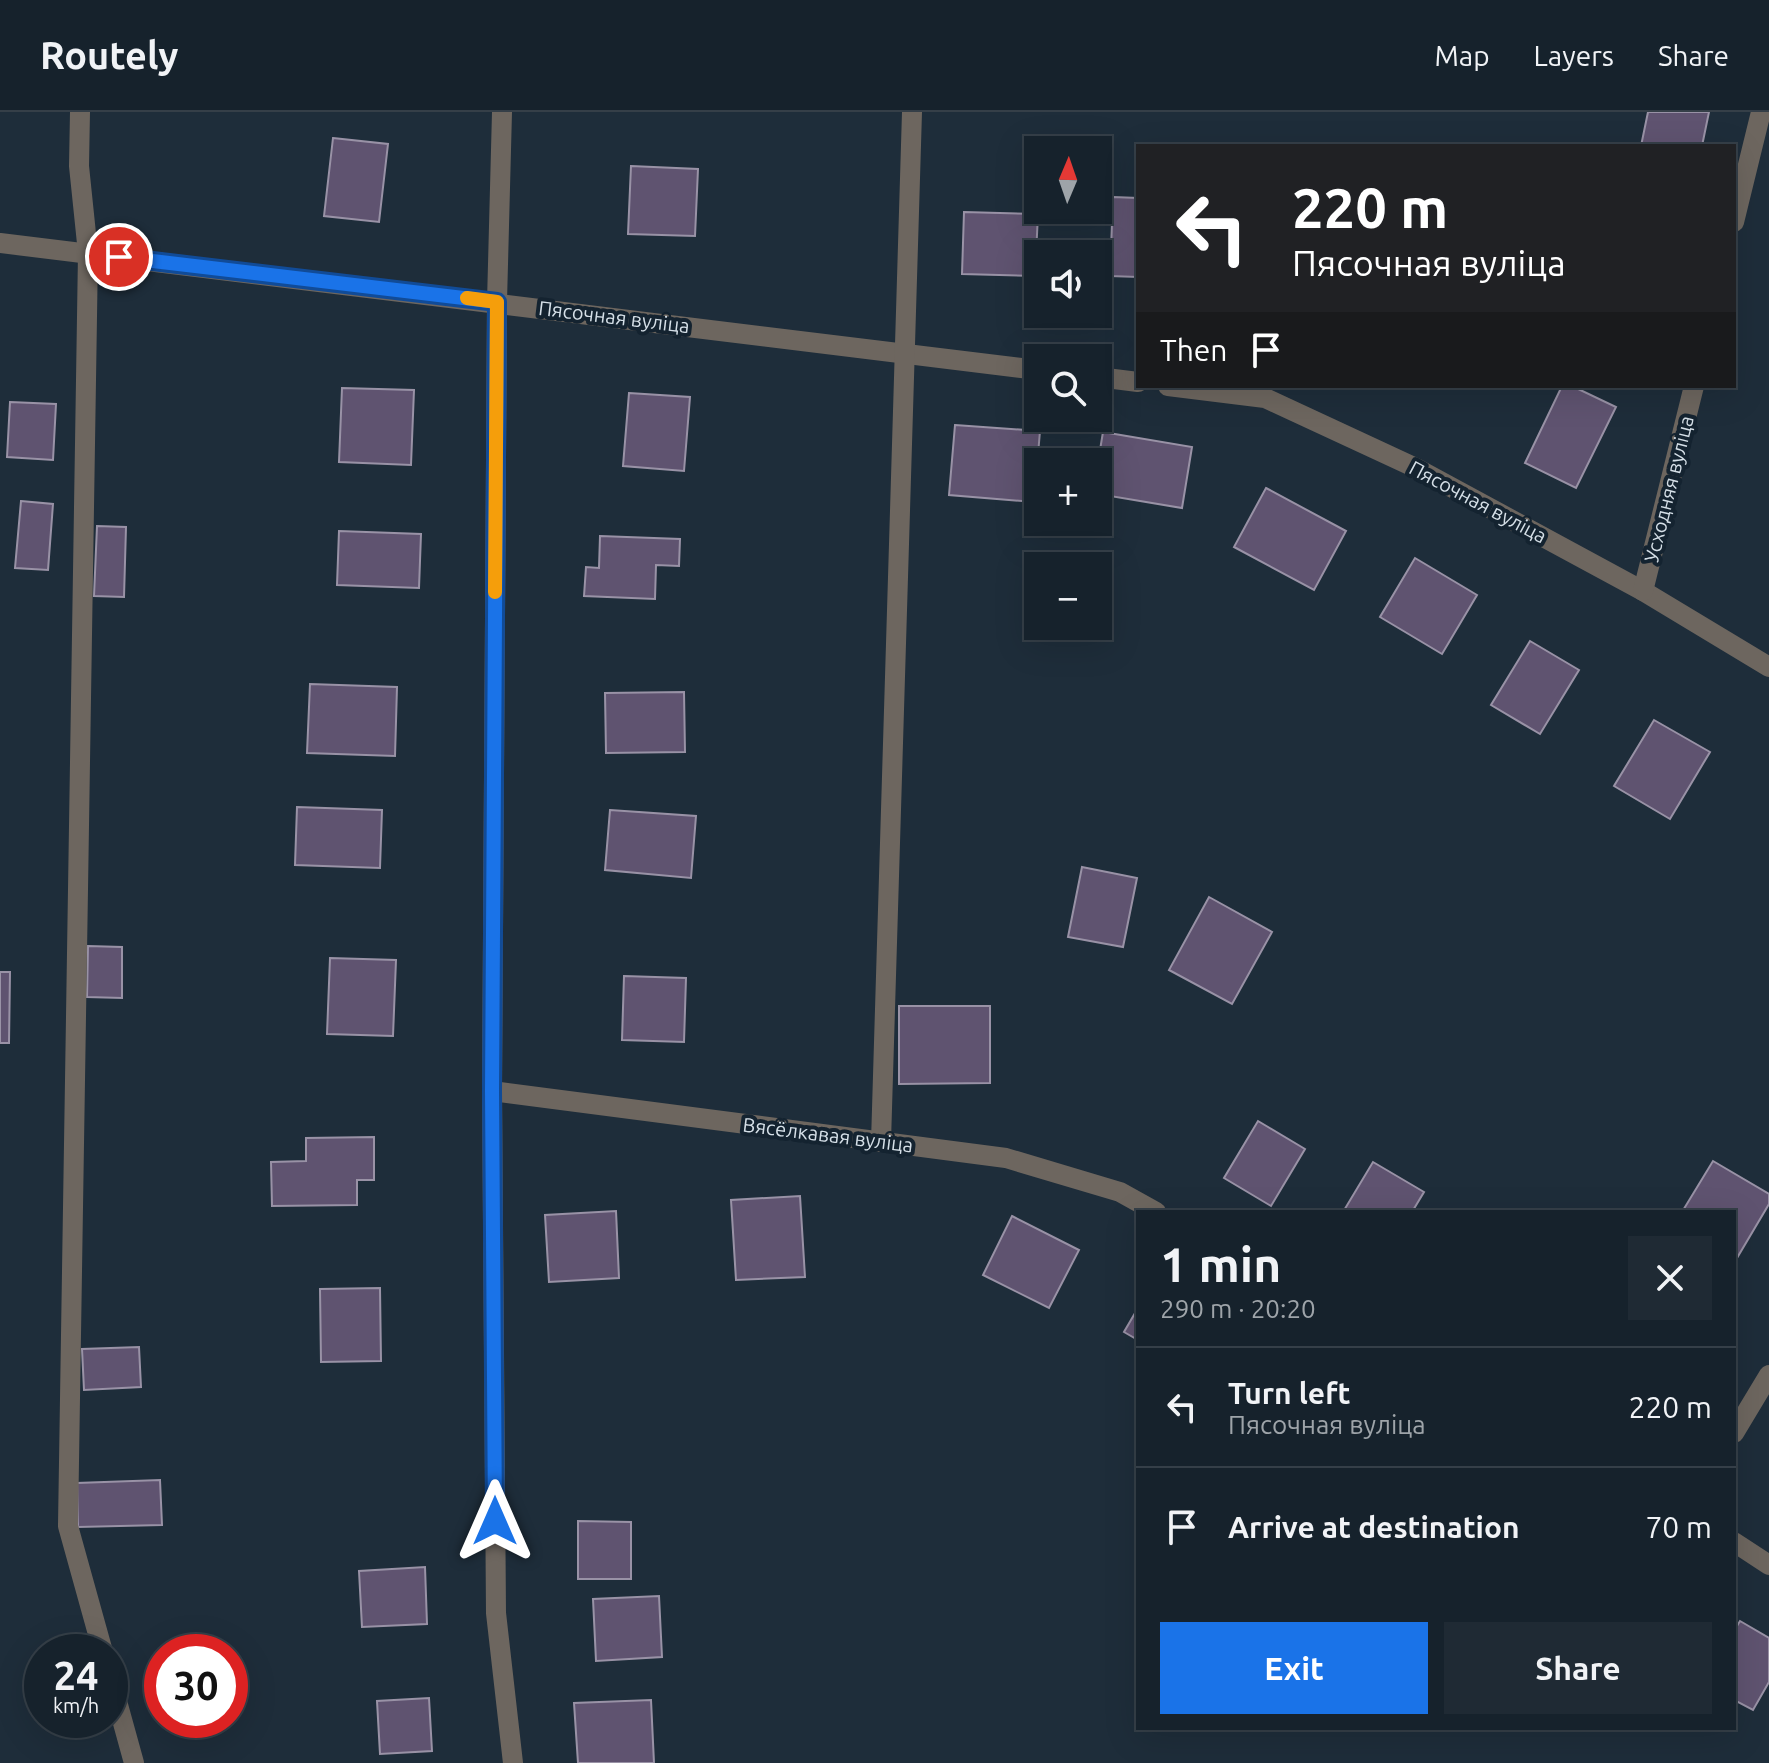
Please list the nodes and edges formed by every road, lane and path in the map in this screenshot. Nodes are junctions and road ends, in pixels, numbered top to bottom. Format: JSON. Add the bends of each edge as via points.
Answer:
{"nodes":[{"id":1,"x":80,"y":112,"type":"edge"},
{"id":2,"x":502,"y":112,"type":"edge"},
{"id":3,"x":912,"y":112,"type":"edge"},
{"id":4,"x":1761,"y":112,"type":"edge"},
{"id":5,"x":1736,"y":214,"type":"edge"},
{"id":6,"x":0,"y":243,"type":"edge"},
{"id":7,"x":88,"y":253,"type":"junction"},
{"id":8,"x":497,"y":302,"type":"junction"},
{"id":9,"x":904,"y":353,"type":"junction"},
{"id":10,"x":1024,"y":368,"type":"edge"},
{"id":11,"x":1112,"y":379,"type":"edge"},
{"id":12,"x":1136,"y":382,"type":"edge"},
{"id":13,"x":1184,"y":388,"type":"edge"},
{"id":14,"x":1694,"y":388,"type":"edge"},
{"id":15,"x":1643,"y":591,"type":"junction"},
{"id":16,"x":1769,"y":667,"type":"edge"},
{"id":17,"x":492,"y":1091,"type":"junction"},
{"id":18,"x":881,"y":1142,"type":"junction"},
{"id":19,"x":1152,"y":1210,"type":"edge"},
{"id":20,"x":1769,"y":1375,"type":"edge"},
{"id":21,"x":1736,"y":1430,"type":"edge"},
{"id":22,"x":1736,"y":1543,"type":"edge"},
{"id":23,"x":1769,"y":1565,"type":"edge"},
{"id":24,"x":98,"y":1634,"type":"edge"},
{"id":25,"x":127,"y":1738,"type":"edge"},
{"id":26,"x":134,"y":1763,"type":"edge"},
{"id":27,"x":513,"y":1763,"type":"edge"}],
"edges":[{"from":1,"to":7,"type":"street","via":[[79,166]]},
{"from":2,"to":8,"type":"street"},
{"from":3,"to":9,"type":"street"},
{"from":4,"to":5,"type":"street"},
{"from":6,"to":7,"type":"street","name":"Пясочная вуліца"},
{"from":7,"to":8,"type":"street","name":"Пясочная вуліца"},
{"from":7,"to":24,"type":"street","via":[[68,1526]]},
{"from":8,"to":9,"type":"street","name":"Пясочная вуліца"},
{"from":8,"to":17,"type":"street"},
{"from":9,"to":10,"type":"street","name":"Пясочная вуліца"},
{"from":9,"to":18,"type":"street"},
{"from":11,"to":12,"type":"street"},
{"from":13,"to":15,"type":"street","name":"Пясочная вуліца","via":[[1265,398],[1416,468]]},
{"from":14,"to":15,"type":"street","name":"Усходняя вуліца"},
{"from":15,"to":16,"type":"street","name":"Пясочная вуліца"},
{"from":17,"to":18,"type":"street","name":"Вясёлкавая вуліца"},
{"from":17,"to":27,"type":"street","via":[[496,1613]]},
{"from":18,"to":19,"type":"street","name":"Вясёлкавая вуліца","via":[[1006,1158],[1120,1192]]},
{"from":20,"to":21,"type":"street"},
{"from":22,"to":23,"type":"street"},
{"from":25,"to":26,"type":"street"}]}
